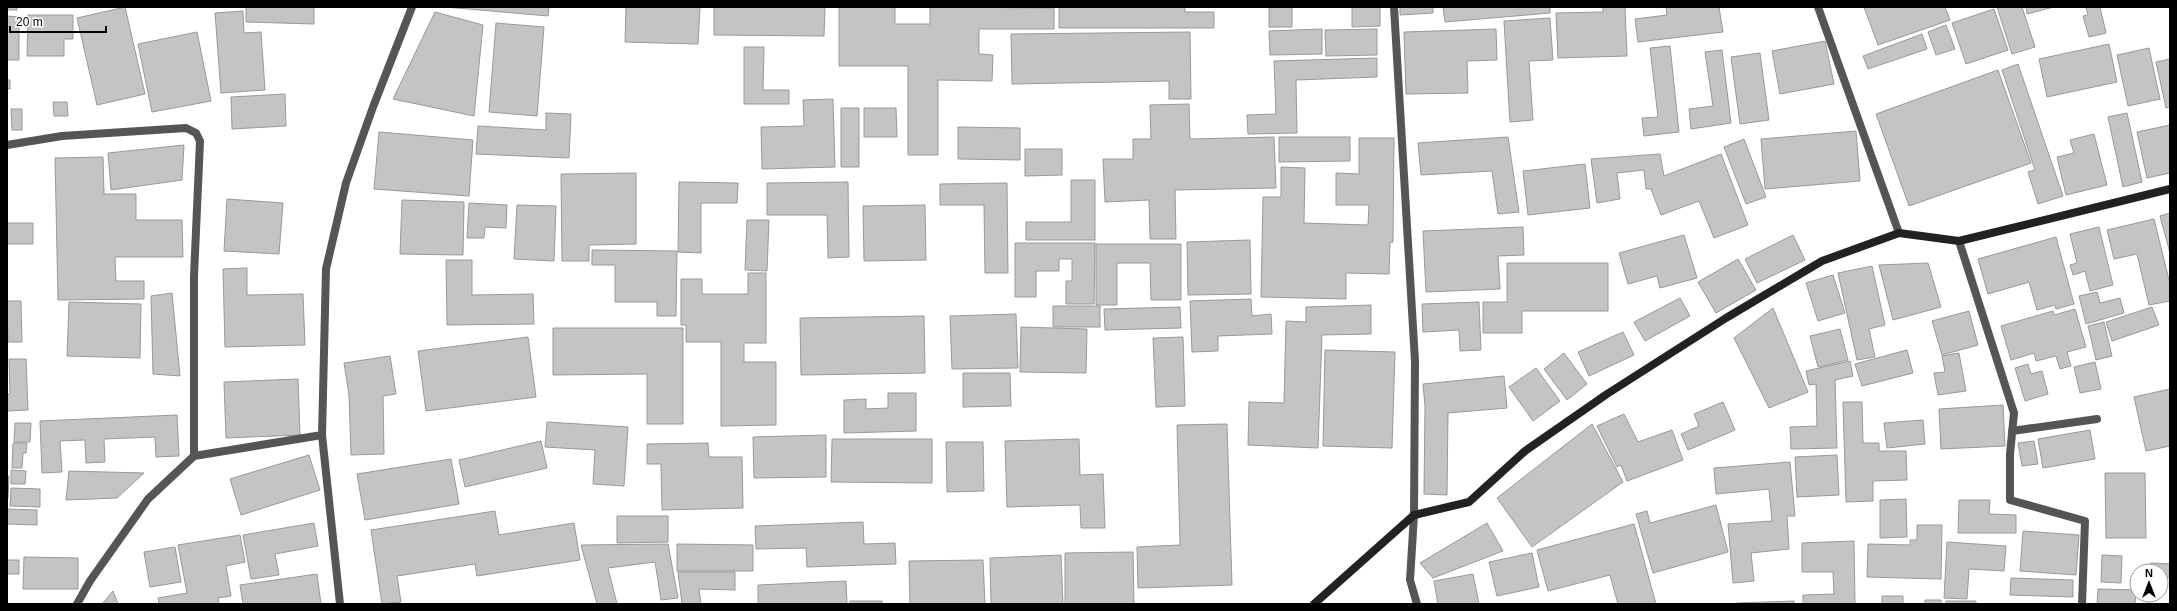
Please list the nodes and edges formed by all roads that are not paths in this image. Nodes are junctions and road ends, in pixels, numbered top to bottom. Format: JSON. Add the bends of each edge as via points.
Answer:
{"nodes":[{"id":1,"x":412,"y":7,"type":"edge"},
{"id":2,"x":1394,"y":7,"type":"edge"},
{"id":3,"x":1818,"y":7,"type":"edge"},
{"id":4,"x":7,"y":145,"type":"edge"},
{"id":5,"x":2170,"y":190,"type":"edge"},
{"id":6,"x":1899,"y":233,"type":"junction"},
{"id":7,"x":1959,"y":241,"type":"junction"},
{"id":8,"x":2097,"y":420,"type":"dead end"},
{"id":9,"x":2012,"y":431,"type":"junction"},
{"id":10,"x":322,"y":435,"type":"junction"},
{"id":11,"x":194,"y":456,"type":"junction"},
{"id":12,"x":1414,"y":515,"type":"junction"},
{"id":13,"x":77,"y":604,"type":"edge"},
{"id":14,"x":340,"y":604,"type":"edge"},
{"id":15,"x":1314,"y":604,"type":"edge"},
{"id":16,"x":1417,"y":604,"type":"edge"},
{"id":17,"x":2082,"y":604,"type":"edge"}],
"edges":[{"from":1,"to":10,"type":"street","via":[[346,183],[326,269]]},
{"from":2,"to":12,"type":"street","via":[[1414,361]]},
{"from":3,"to":6,"type":"street"},
{"from":4,"to":11,"type":"street","via":[[62,136],[186,128],[196,133],[200,141],[194,276]]},
{"from":5,"to":7,"type":"street"},
{"from":6,"to":7,"type":"street"},
{"from":6,"to":12,"type":"street","via":[[1822,261],[1726,318],[1607,394],[1525,451],[1469,502]]},
{"from":7,"to":9,"type":"street","via":[[2014,413]]},
{"from":8,"to":9,"type":"street"},
{"from":9,"to":17,"type":"street","via":[[2010,500],[2086,521]]},
{"from":10,"to":11,"type":"street"},
{"from":10,"to":14,"type":"street"},
{"from":11,"to":13,"type":"street","via":[[148,499],[90,581]]},
{"from":12,"to":15,"type":"street"},
{"from":12,"to":16,"type":"street","via":[[1410,580]]}]}
